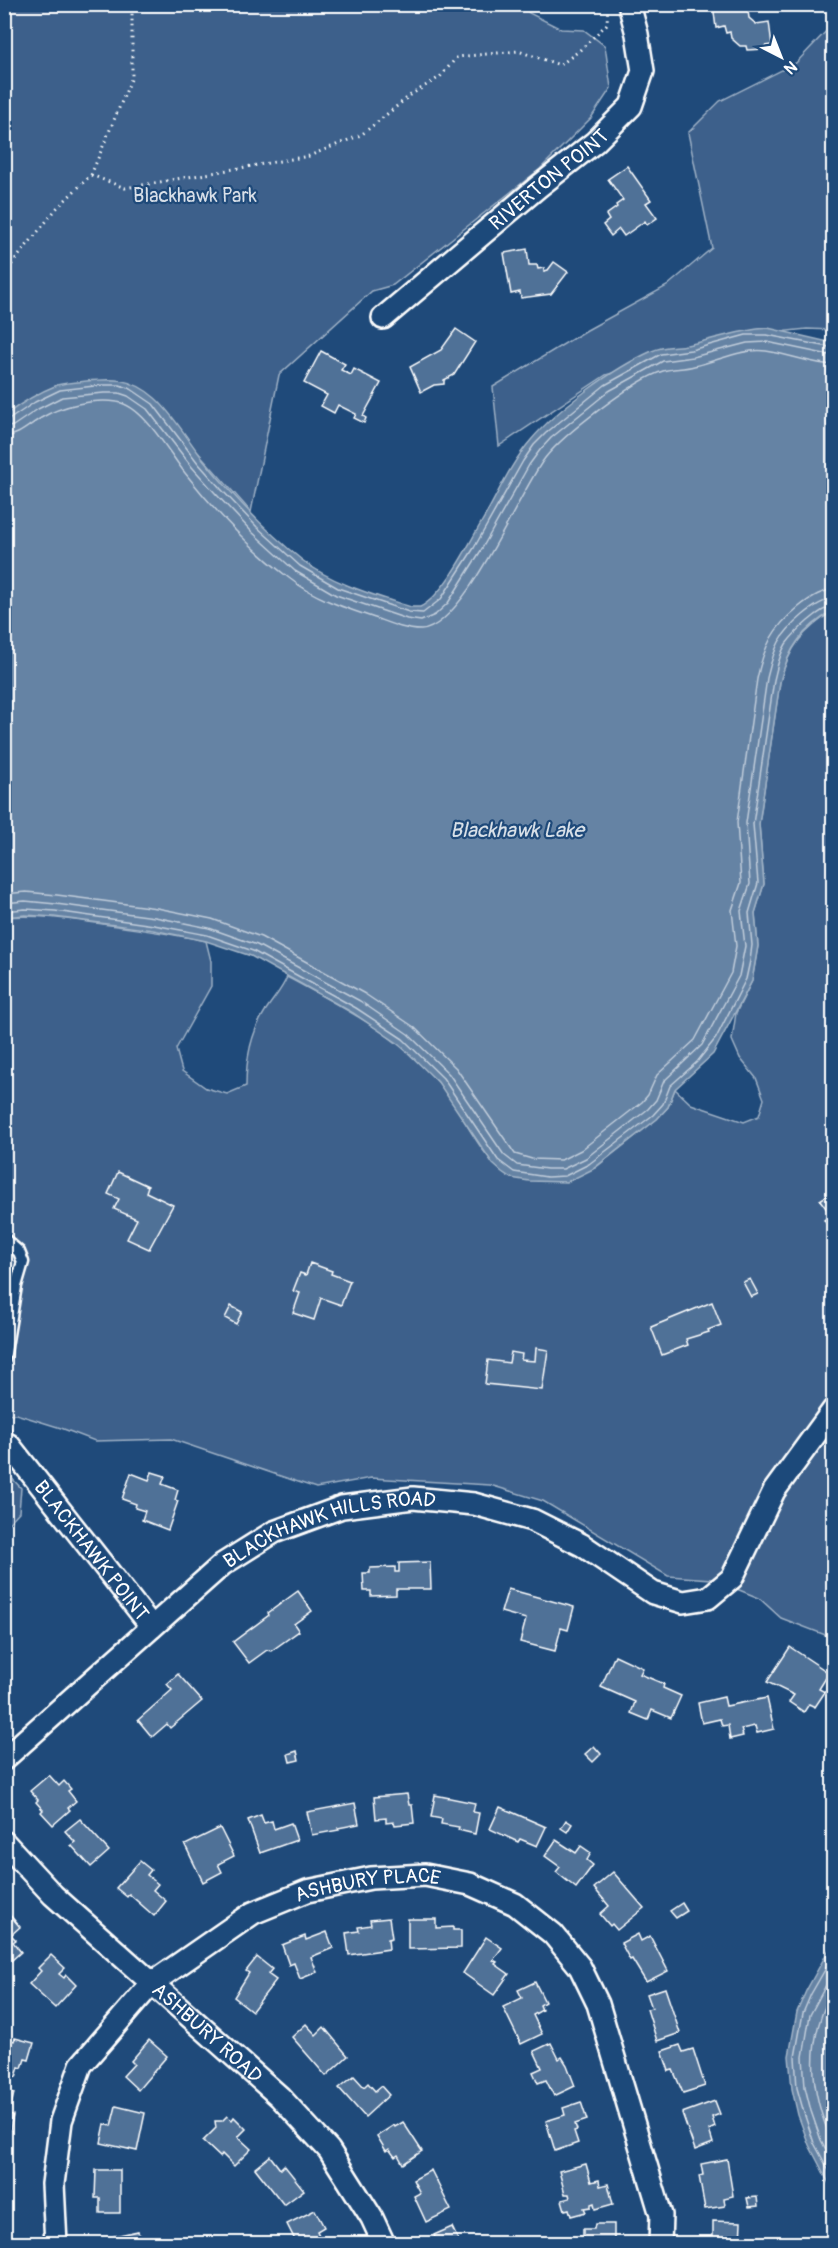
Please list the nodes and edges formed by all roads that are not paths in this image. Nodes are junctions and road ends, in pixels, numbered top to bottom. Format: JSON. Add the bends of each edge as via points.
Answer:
{"nodes":[{"id":1,"x":629,"y":4,"type":"edge"},
{"id":2,"x":383,"y":318,"type":"dead end"},
{"id":3,"x":4,"y":1239,"type":"edge"},
{"id":4,"x":4,"y":1359,"type":"edge"},
{"id":5,"x":834,"y":1408,"type":"edge"},
{"id":6,"x":7,"y":1436,"type":"edge"},
{"id":7,"x":152,"y":1627,"type":"junction"},
{"id":8,"x":4,"y":1759,"type":"edge"},
{"id":9,"x":4,"y":1842,"type":"edge"},
{"id":10,"x":152,"y":1983,"type":"junction"},
{"id":11,"x":56,"y":2244,"type":"edge"},
{"id":12,"x":384,"y":2244,"type":"edge"},
{"id":13,"x":660,"y":2244,"type":"edge"}],
"edges":[{"from":1,"to":2,"type":"street","name":"RIVERTON POINT","via":[[643,71],[631,106],[595,142]]},
{"from":3,"to":4,"type":"lane","via":[[19,1252],[23,1262]]},
{"from":5,"to":7,"type":"street","name":"BLACKHAWK HILLS ROAD","via":[[774,1491],[732,1578],[708,1598],[683,1602],[653,1593],[582,1545],[532,1520],[474,1504],[413,1498],[342,1507],[274,1532],[223,1564]]},
{"from":6,"to":7,"type":"street","name":"BLACKHAWK POINT"},
{"from":7,"to":8,"type":"street","name":"BLACKHAWK HILLS ROAD"},
{"from":9,"to":10,"type":"street","name":"ASHBURY ROAD","via":[[53,1895]]},
{"from":10,"to":11,"type":"street","name":"ASHBURY PLACE","via":[[81,2065],[61,2121],[53,2184]]},
{"from":10,"to":12,"type":"street","name":"ASHBURY ROAD","via":[[280,2097],[329,2150]]},
{"from":10,"to":13,"type":"street","name":"ASHBURY PLACE","via":[[253,1913],[307,1891],[371,1878],[425,1875],[470,1884],[515,1904],[553,1934],[579,1967],[598,2004],[661,2215]]}]}
